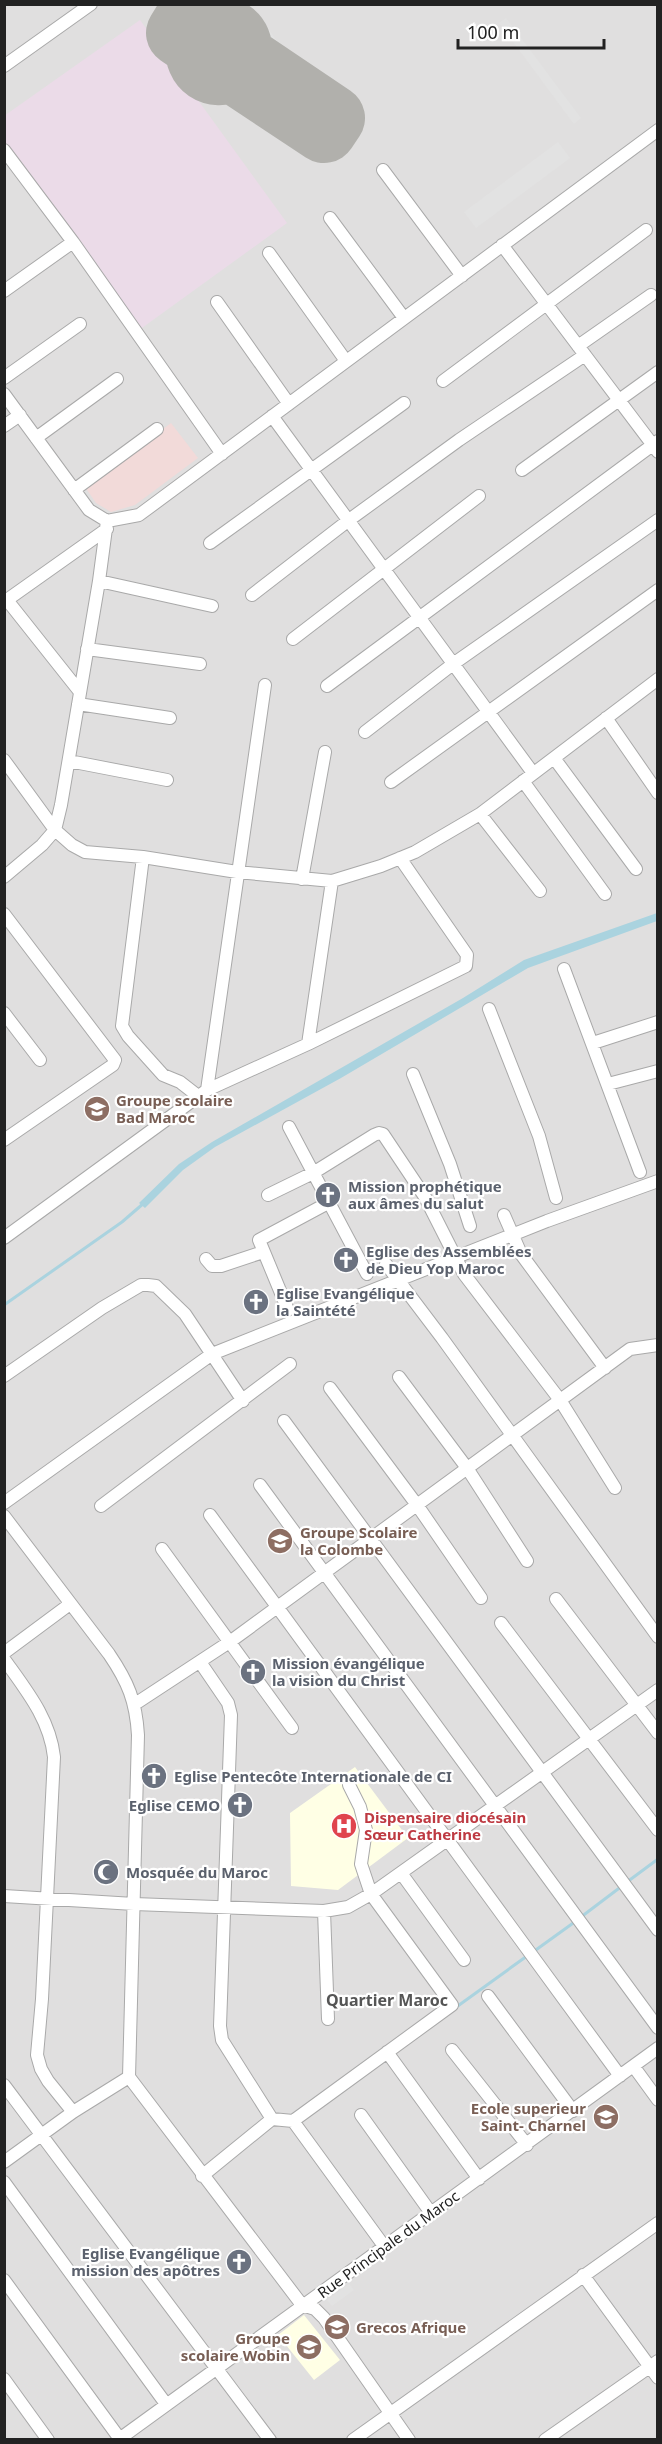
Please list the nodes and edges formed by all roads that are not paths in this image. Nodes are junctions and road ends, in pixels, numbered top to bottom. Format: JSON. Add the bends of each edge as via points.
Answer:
{"nodes":[{"id":1,"x":91,"y":4,"type":"edge"},
{"id":2,"x":4,"y":66,"type":"edge"},
{"id":3,"x":657,"y":130,"type":"edge"},
{"id":4,"x":4,"y":150,"type":"edge"},
{"id":5,"x":383,"y":170,"type":"dead end"},
{"id":6,"x":330,"y":218,"type":"dead end"},
{"id":7,"x":646,"y":230,"type":"dead end"},
{"id":8,"x":73,"y":242,"type":"junction"},
{"id":9,"x":502,"y":245,"type":"junction"},
{"id":10,"x":270,"y":253,"type":"dead end"},
{"id":11,"x":462,"y":276,"type":"junction"},
{"id":12,"x":4,"y":291,"type":"edge"},
{"id":13,"x":651,"y":295,"type":"dead end"},
{"id":14,"x":217,"y":302,"type":"dead end"},
{"id":15,"x":547,"y":305,"type":"junction"},
{"id":16,"x":404,"y":318,"type":"junction"},
{"id":17,"x":80,"y":324,"type":"dead end"},
{"id":18,"x":582,"y":351,"type":"junction"},
{"id":19,"x":346,"y":361,"type":"junction"},
{"id":20,"x":657,"y":372,"type":"edge"},
{"id":21,"x":4,"y":378,"type":"edge"},
{"id":22,"x":117,"y":380,"type":"dead end"},
{"id":23,"x":443,"y":381,"type":"dead end"},
{"id":24,"x":4,"y":394,"type":"edge"},
{"id":25,"x":619,"y":401,"type":"junction"},
{"id":26,"x":404,"y":403,"type":"dead end"},
{"id":27,"x":289,"y":404,"type":"junction"},
{"id":28,"x":20,"y":415,"type":"junction"},
{"id":29,"x":272,"y":416,"type":"junction"},
{"id":30,"x":4,"y":426,"type":"edge"},
{"id":31,"x":157,"y":429,"type":"dead end"},
{"id":32,"x":36,"y":438,"type":"junction"},
{"id":33,"x":656,"y":446,"type":"edge"},
{"id":34,"x":222,"y":454,"type":"junction"},
{"id":35,"x":522,"y":470,"type":"dead end"},
{"id":36,"x":312,"y":471,"type":"junction"},
{"id":37,"x":75,"y":490,"type":"junction"},
{"id":38,"x":479,"y":496,"type":"dead end"},
{"id":39,"x":349,"y":520,"type":"junction"},
{"id":40,"x":657,"y":520,"type":"edge"},
{"id":41,"x":107,"y":525,"type":"junction"},
{"id":42,"x":210,"y":543,"type":"dead end"},
{"id":43,"x":384,"y":568,"type":"junction"},
{"id":44,"x":99,"y":581,"type":"junction"},
{"id":45,"x":657,"y":590,"type":"edge"},
{"id":46,"x":252,"y":595,"type":"dead end"},
{"id":47,"x":6,"y":601,"type":"edge"},
{"id":48,"x":212,"y":606,"type":"dead end"},
{"id":49,"x":419,"y":616,"type":"junction"},
{"id":50,"x":293,"y":639,"type":"dead end"},
{"id":51,"x":87,"y":649,"type":"junction"},
{"id":52,"x":200,"y":664,"type":"dead end"},
{"id":53,"x":453,"y":664,"type":"junction"},
{"id":54,"x":657,"y":682,"type":"edge"},
{"id":55,"x":265,"y":685,"type":"dead end"},
{"id":56,"x":327,"y":686,"type":"dead end"},
{"id":57,"x":79,"y":698,"type":"junction"},
{"id":58,"x":489,"y":713,"type":"junction"},
{"id":59,"x":170,"y":718,"type":"dead end"},
{"id":60,"x":606,"y":718,"type":"junction"},
{"id":61,"x":365,"y":732,"type":"dead end"},
{"id":62,"x":325,"y":752,"type":"dead end"},
{"id":63,"x":554,"y":758,"type":"junction"},
{"id":64,"x":4,"y":760,"type":"edge"},
{"id":65,"x":69,"y":761,"type":"junction"},
{"id":66,"x":528,"y":777,"type":"junction"},
{"id":67,"x":166,"y":780,"type":"dead end"},
{"id":68,"x":391,"y":782,"type":"dead end"},
{"id":69,"x":657,"y":793,"type":"edge"},
{"id":70,"x":480,"y":814,"type":"junction"},
{"id":71,"x":55,"y":830,"type":"junction"},
{"id":72,"x":143,"y":857,"type":"junction"},
{"id":73,"x":400,"y":858,"type":"junction"},
{"id":74,"x":636,"y":869,"type":"dead end"},
{"id":75,"x":237,"y":872,"type":"junction"},
{"id":76,"x":4,"y":877,"type":"edge"},
{"id":77,"x":302,"y":879,"type":"junction"},
{"id":78,"x":332,"y":881,"type":"junction"},
{"id":79,"x":540,"y":891,"type":"dead end"},
{"id":80,"x":604,"y":894,"type":"dead end"},
{"id":81,"x":4,"y":914,"type":"edge"},
{"id":82,"x":564,"y":969,"type":"dead end"},
{"id":83,"x":489,"y":1009,"type":"dead end"},
{"id":84,"x":4,"y":1013,"type":"edge"},
{"id":85,"x":657,"y":1022,"type":"edge"},
{"id":86,"x":593,"y":1043,"type":"junction"},
{"id":87,"x":308,"y":1044,"type":"junction"},
{"id":88,"x":40,"y":1060,"type":"dead end"},
{"id":89,"x":657,"y":1071,"type":"edge"},
{"id":90,"x":413,"y":1074,"type":"dead end"},
{"id":91,"x":608,"y":1084,"type":"junction"},
{"id":92,"x":202,"y":1093,"type":"junction"},
{"id":93,"x":289,"y":1127,"type":"dead end"},
{"id":94,"x":4,"y":1140,"type":"edge"},
{"id":95,"x":640,"y":1172,"type":"dead end"},
{"id":96,"x":313,"y":1173,"type":"junction"},
{"id":97,"x":657,"y":1181,"type":"edge"},
{"id":98,"x":268,"y":1196,"type":"dead end"},
{"id":99,"x":556,"y":1198,"type":"dead end"},
{"id":100,"x":328,"y":1203,"type":"junction"},
{"id":101,"x":504,"y":1215,"type":"dead end"},
{"id":102,"x":470,"y":1226,"type":"dead end"},
{"id":103,"x":512,"y":1235,"type":"junction"},
{"id":104,"x":4,"y":1238,"type":"edge"},
{"id":105,"x":263,"y":1252,"type":"junction"},
{"id":106,"x":456,"y":1257,"type":"junction"},
{"id":107,"x":206,"y":1258,"type":"dead end"},
{"id":108,"x":386,"y":1264,"type":"dead end"},
{"id":109,"x":367,"y":1274,"type":"dead end"},
{"id":110,"x":399,"y":1280,"type":"junction"},
{"id":111,"x":288,"y":1310,"type":"dead end"},
{"id":112,"x":657,"y":1345,"type":"edge"},
{"id":113,"x":212,"y":1354,"type":"junction"},
{"id":114,"x":290,"y":1364,"type":"dead end"},
{"id":115,"x":604,"y":1368,"type":"junction"},
{"id":116,"x":4,"y":1376,"type":"edge"},
{"id":117,"x":399,"y":1377,"type":"dead end"},
{"id":118,"x":330,"y":1388,"type":"dead end"},
{"id":119,"x":560,"y":1400,"type":"junction"},
{"id":120,"x":243,"y":1401,"type":"junction"},
{"id":121,"x":284,"y":1421,"type":"dead end"},
{"id":122,"x":512,"y":1435,"type":"junction"},
{"id":123,"x":467,"y":1468,"type":"junction"},
{"id":124,"x":260,"y":1485,"type":"dead end"},
{"id":125,"x":615,"y":1488,"type":"dead end"},
{"id":126,"x":4,"y":1503,"type":"edge"},
{"id":127,"x":417,"y":1505,"type":"junction"},
{"id":128,"x":101,"y":1506,"type":"dead end"},
{"id":129,"x":210,"y":1515,"type":"dead end"},
{"id":130,"x":4,"y":1516,"type":"edge"},
{"id":131,"x":371,"y":1538,"type":"junction"},
{"id":132,"x":162,"y":1549,"type":"dead end"},
{"id":133,"x":527,"y":1561,"type":"dead end"},
{"id":134,"x":324,"y":1573,"type":"junction"},
{"id":135,"x":481,"y":1598,"type":"dead end"},
{"id":136,"x":556,"y":1599,"type":"dead end"},
{"id":137,"x":70,"y":1604,"type":"junction"},
{"id":138,"x":277,"y":1607,"type":"junction"},
{"id":139,"x":501,"y":1623,"type":"dead end"},
{"id":140,"x":657,"y":1637,"type":"edge"},
{"id":141,"x":231,"y":1641,"type":"junction"},
{"id":142,"x":4,"y":1653,"type":"edge"},
{"id":143,"x":4,"y":1659,"type":"edge"},
{"id":144,"x":200,"y":1662,"type":"junction"},
{"id":145,"x":657,"y":1690,"type":"edge"},
{"id":146,"x":135,"y":1704,"type":"junction"},
{"id":147,"x":637,"y":1705,"type":"junction"},
{"id":148,"x":292,"y":1728,"type":"dead end"},
{"id":149,"x":657,"y":1733,"type":"edge"},
{"id":150,"x":589,"y":1738,"type":"junction"},
{"id":151,"x":542,"y":1772,"type":"junction"},
{"id":152,"x":349,"y":1785,"type":"dead end"},
{"id":153,"x":494,"y":1805,"type":"junction"},
{"id":154,"x":657,"y":1830,"type":"edge"},
{"id":155,"x":446,"y":1840,"type":"junction"},
{"id":156,"x":400,"y":1873,"type":"junction"},
{"id":157,"x":371,"y":1894,"type":"junction"},
{"id":158,"x":4,"y":1896,"type":"edge"},
{"id":159,"x":47,"y":1897,"type":"junction"},
{"id":160,"x":134,"y":1904,"type":"junction"},
{"id":161,"x":225,"y":1906,"type":"junction"},
{"id":162,"x":324,"y":1911,"type":"junction"},
{"id":163,"x":657,"y":1930,"type":"edge"},
{"id":164,"x":464,"y":1960,"type":"dead end"},
{"id":165,"x":488,"y":1996,"type":"dead end"},
{"id":166,"x":328,"y":2019,"type":"dead end"},
{"id":167,"x":657,"y":2028,"type":"edge"},
{"id":168,"x":657,"y":2048,"type":"edge"},
{"id":169,"x":452,"y":2050,"type":"dead end"},
{"id":170,"x":387,"y":2052,"type":"junction"},
{"id":171,"x":634,"y":2067,"type":"junction"},
{"id":172,"x":620,"y":2076,"type":"junction"},
{"id":173,"x":129,"y":2077,"type":"junction"},
{"id":174,"x":4,"y":2085,"type":"edge"},
{"id":175,"x":657,"y":2100,"type":"edge"},
{"id":176,"x":573,"y":2111,"type":"junction"},
{"id":177,"x":73,"y":2112,"type":"junction"},
{"id":178,"x":362,"y":2115,"type":"dead end"},
{"id":179,"x":272,"y":2119,"type":"junction"},
{"id":180,"x":292,"y":2121,"type":"junction"},
{"id":181,"x":41,"y":2136,"type":"junction"},
{"id":182,"x":527,"y":2145,"type":"junction"},
{"id":183,"x":4,"y":2162,"type":"edge"},
{"id":184,"x":202,"y":2176,"type":"junction"},
{"id":185,"x":479,"y":2179,"type":"junction"},
{"id":186,"x":4,"y":2182,"type":"edge"},
{"id":187,"x":431,"y":2212,"type":"junction"},
{"id":188,"x":657,"y":2223,"type":"edge"},
{"id":189,"x":384,"y":2246,"type":"junction"},
{"id":190,"x":583,"y":2275,"type":"junction"},
{"id":191,"x":4,"y":2280,"type":"edge"},
{"id":192,"x":302,"y":2305,"type":"junction"},
{"id":193,"x":653,"y":2364,"type":"edge"},
{"id":194,"x":217,"y":2367,"type":"junction"},
{"id":195,"x":657,"y":2378,"type":"edge"},
{"id":196,"x":4,"y":2379,"type":"edge"},
{"id":197,"x":166,"y":2404,"type":"junction"},
{"id":198,"x":390,"y":2414,"type":"junction"},
{"id":199,"x":48,"y":2439,"type":"edge"},
{"id":200,"x":119,"y":2439,"type":"edge"},
{"id":201,"x":270,"y":2439,"type":"edge"},
{"id":202,"x":352,"y":2439,"type":"edge"},
{"id":203,"x":409,"y":2439,"type":"edge"},
{"id":204,"x":545,"y":2439,"type":"edge"}],
"edges":[{"from":1,"to":2,"type":"street"},
{"from":3,"to":9,"type":"street"},
{"from":4,"to":8,"type":"street"},
{"from":5,"to":11,"type":"street"},
{"from":6,"to":16,"type":"street"},
{"from":7,"to":15,"type":"street"},
{"from":8,"to":12,"type":"street"},
{"from":8,"to":34,"type":"street"},
{"from":9,"to":11,"type":"street"},
{"from":9,"to":15,"type":"street"},
{"from":10,"to":19,"type":"street"},
{"from":11,"to":16,"type":"street"},
{"from":13,"to":18,"type":"street"},
{"from":14,"to":27,"type":"street"},
{"from":15,"to":18,"type":"street"},
{"from":15,"to":23,"type":"street"},
{"from":16,"to":19,"type":"street"},
{"from":17,"to":21,"type":"street"},
{"from":18,"to":25,"type":"street"},
{"from":18,"to":39,"type":"street"},
{"from":19,"to":27,"type":"street"},
{"from":20,"to":25,"type":"street"},
{"from":22,"to":32,"type":"street"},
{"from":24,"to":28,"type":"street"},
{"from":25,"to":33,"type":"street"},
{"from":25,"to":35,"type":"street"},
{"from":26,"to":36,"type":"street"},
{"from":27,"to":29,"type":"street"},
{"from":28,"to":30,"type":"street"},
{"from":28,"to":32,"type":"street"},
{"from":29,"to":34,"type":"street"},
{"from":29,"to":36,"type":"street"},
{"from":31,"to":37,"type":"street"},
{"from":32,"to":37,"type":"street"},
{"from":33,"to":49,"type":"street"},
{"from":34,"to":41,"type":"street","via":[[139,515]]},
{"from":36,"to":39,"type":"street"},
{"from":36,"to":42,"type":"street"},
{"from":37,"to":41,"type":"street","via":[[89,510]]},
{"from":38,"to":43,"type":"street"},
{"from":39,"to":43,"type":"street"},
{"from":39,"to":46,"type":"street"},
{"from":40,"to":53,"type":"street"},
{"from":41,"to":44,"type":"street"},
{"from":41,"to":47,"type":"street"},
{"from":43,"to":49,"type":"street"},
{"from":43,"to":50,"type":"street"},
{"from":44,"to":48,"type":"street"},
{"from":44,"to":51,"type":"street"},
{"from":45,"to":58,"type":"street"},
{"from":47,"to":57,"type":"street"},
{"from":49,"to":53,"type":"street"},
{"from":49,"to":56,"type":"street"},
{"from":51,"to":52,"type":"street"},
{"from":51,"to":57,"type":"street"},
{"from":53,"to":58,"type":"street"},
{"from":53,"to":61,"type":"street"},
{"from":54,"to":60,"type":"street"},
{"from":55,"to":75,"type":"street"},
{"from":57,"to":59,"type":"street"},
{"from":57,"to":65,"type":"street"},
{"from":58,"to":66,"type":"street"},
{"from":58,"to":68,"type":"street"},
{"from":60,"to":63,"type":"street"},
{"from":60,"to":69,"type":"street"},
{"from":62,"to":77,"type":"street"},
{"from":63,"to":66,"type":"street"},
{"from":63,"to":74,"type":"street"},
{"from":64,"to":71,"type":"street"},
{"from":65,"to":67,"type":"street"},
{"from":65,"to":71,"type":"street"},
{"from":66,"to":70,"type":"street"},
{"from":66,"to":80,"type":"street"},
{"from":70,"to":73,"type":"street"},
{"from":70,"to":79,"type":"street"},
{"from":71,"to":72,"type":"street","via":[[86,852]]},
{"from":71,"to":76,"type":"street"},
{"from":72,"to":75,"type":"street"},
{"from":72,"to":92,"type":"street","via":[[122,1026],[163,1075]]},
{"from":73,"to":78,"type":"street"},
{"from":73,"to":87,"type":"street","via":[[467,955],[466,966]]},
{"from":75,"to":77,"type":"street"},
{"from":75,"to":92,"type":"street"},
{"from":77,"to":78,"type":"street"},
{"from":78,"to":87,"type":"street"},
{"from":81,"to":94,"type":"street","via":[[115,1060]]},
{"from":82,"to":86,"type":"street"},
{"from":83,"to":99,"type":"street","via":[[536,1126]]},
{"from":84,"to":88,"type":"street"},
{"from":85,"to":86,"type":"street"},
{"from":86,"to":91,"type":"street"},
{"from":87,"to":92,"type":"street"},
{"from":89,"to":91,"type":"street"},
{"from":90,"to":102,"type":"street","via":[[450,1164]]},
{"from":91,"to":95,"type":"street"},
{"from":92,"to":104,"type":"street"},
{"from":93,"to":96,"type":"street"},
{"from":96,"to":98,"type":"street"},
{"from":96,"to":100,"type":"street"},
{"from":96,"to":106,"type":"street","via":[[374,1135],[383,1134],[425,1197]]},
{"from":97,"to":103,"type":"street"},
{"from":100,"to":105,"type":"street","via":[[261,1238]]},
{"from":100,"to":109,"type":"street"},
{"from":101,"to":103,"type":"street"},
{"from":103,"to":106,"type":"street"},
{"from":103,"to":115,"type":"street","via":[[521,1254]]},
{"from":105,"to":107,"type":"street","via":[[221,1266],[212,1266]]},
{"from":105,"to":111,"type":"street"},
{"from":106,"to":110,"type":"street"},
{"from":106,"to":119,"type":"street","via":[[464,1274]]},
{"from":108,"to":110,"type":"street"},
{"from":110,"to":113,"type":"street"},
{"from":110,"to":122,"type":"street"},
{"from":112,"to":115,"type":"street","via":[[630,1349]]},
{"from":113,"to":116,"type":"street","via":[[174,1301],[156,1286],[141,1285]]},
{"from":113,"to":120,"type":"street"},
{"from":113,"to":126,"type":"street"},
{"from":114,"to":120,"type":"street"},
{"from":115,"to":119,"type":"street"},
{"from":117,"to":123,"type":"street"},
{"from":118,"to":127,"type":"street"},
{"from":119,"to":122,"type":"street"},
{"from":119,"to":125,"type":"street"},
{"from":120,"to":128,"type":"street"},
{"from":121,"to":131,"type":"street"},
{"from":122,"to":123,"type":"street"},
{"from":122,"to":140,"type":"street"},
{"from":123,"to":127,"type":"street"},
{"from":123,"to":133,"type":"street"},
{"from":124,"to":134,"type":"street"},
{"from":127,"to":131,"type":"street"},
{"from":127,"to":135,"type":"street"},
{"from":129,"to":138,"type":"street"},
{"from":130,"to":137,"type":"street"},
{"from":131,"to":134,"type":"street"},
{"from":131,"to":151,"type":"street"},
{"from":132,"to":141,"type":"street"},
{"from":134,"to":138,"type":"street"},
{"from":134,"to":153,"type":"street"},
{"from":136,"to":147,"type":"street"},
{"from":137,"to":142,"type":"street"},
{"from":137,"to":146,"type":"street","via":[[121,1671]]},
{"from":138,"to":141,"type":"street"},
{"from":138,"to":155,"type":"street"},
{"from":139,"to":150,"type":"street"},
{"from":141,"to":144,"type":"street"},
{"from":141,"to":148,"type":"street"},
{"from":143,"to":159,"type":"street","via":[[47,1724],[52,1740]]},
{"from":144,"to":146,"type":"street"},
{"from":144,"to":161,"type":"street","via":[[228,1703],[231,1716]]},
{"from":145,"to":147,"type":"street"},
{"from":146,"to":160,"type":"street","via":[[138,1735]]},
{"from":147,"to":149,"type":"street"},
{"from":147,"to":150,"type":"street"},
{"from":150,"to":151,"type":"street"},
{"from":150,"to":154,"type":"street"},
{"from":151,"to":153,"type":"street"},
{"from":151,"to":163,"type":"street"},
{"from":152,"to":157,"type":"street","via":[[366,1830],[361,1864]]},
{"from":153,"to":155,"type":"street"},
{"from":153,"to":167,"type":"street"},
{"from":155,"to":156,"type":"street"},
{"from":155,"to":172,"type":"street"},
{"from":156,"to":157,"type":"street"},
{"from":156,"to":164,"type":"street"},
{"from":157,"to":162,"type":"street","via":[[348,1907]]},
{"from":157,"to":170,"type":"street","via":[[452,2005]]},
{"from":158,"to":159,"type":"street"},
{"from":159,"to":160,"type":"street"},
{"from":159,"to":177,"type":"street","via":[[37,2055],[48,2081]]},
{"from":160,"to":161,"type":"street"},
{"from":160,"to":173,"type":"street"},
{"from":161,"to":162,"type":"street"},
{"from":161,"to":179,"type":"street","via":[[222,2040]]},
{"from":162,"to":166,"type":"street"},
{"from":165,"to":176,"type":"street"},
{"from":168,"to":171,"type":"street","name":"Rue Principale du Maroc"},
{"from":169,"to":182,"type":"street"},
{"from":170,"to":180,"type":"street"},
{"from":170,"to":185,"type":"street"},
{"from":171,"to":172,"type":"street","name":"Rue Principale du Maroc"},
{"from":171,"to":175,"type":"street"},
{"from":172,"to":176,"type":"street","name":"Rue Principale du Maroc"},
{"from":173,"to":177,"type":"street"},
{"from":173,"to":184,"type":"street"},
{"from":174,"to":181,"type":"street"},
{"from":176,"to":182,"type":"street","name":"Rue Principale du Maroc"},
{"from":177,"to":181,"type":"street"},
{"from":178,"to":187,"type":"street"},
{"from":179,"to":180,"type":"street"},
{"from":179,"to":184,"type":"street"},
{"from":180,"to":189,"type":"street"},
{"from":181,"to":183,"type":"street"},
{"from":181,"to":194,"type":"street"},
{"from":182,"to":185,"type":"street","name":"Rue Principale du Maroc"},
{"from":184,"to":192,"type":"street"},
{"from":185,"to":187,"type":"street","name":"Rue Principale du Maroc"},
{"from":186,"to":197,"type":"street"},
{"from":187,"to":189,"type":"street","name":"Rue Principale du Maroc"},
{"from":188,"to":190,"type":"street"},
{"from":189,"to":192,"type":"street","name":"Rue Principale du Maroc"},
{"from":190,"to":193,"type":"street"},
{"from":190,"to":198,"type":"street"},
{"from":191,"to":200,"type":"street"},
{"from":192,"to":194,"type":"street","name":"Rue Principale du Maroc"},
{"from":192,"to":198,"type":"street","via":[[320,2313]]},
{"from":193,"to":195,"type":"street"},
{"from":193,"to":204,"type":"street"},
{"from":194,"to":197,"type":"street","name":"Rue Principale du Maroc"},
{"from":194,"to":201,"type":"street"},
{"from":196,"to":199,"type":"street"},
{"from":197,"to":200,"type":"street","name":"Rue Principale du Maroc"},
{"from":198,"to":202,"type":"street"},
{"from":198,"to":203,"type":"street"}]}
